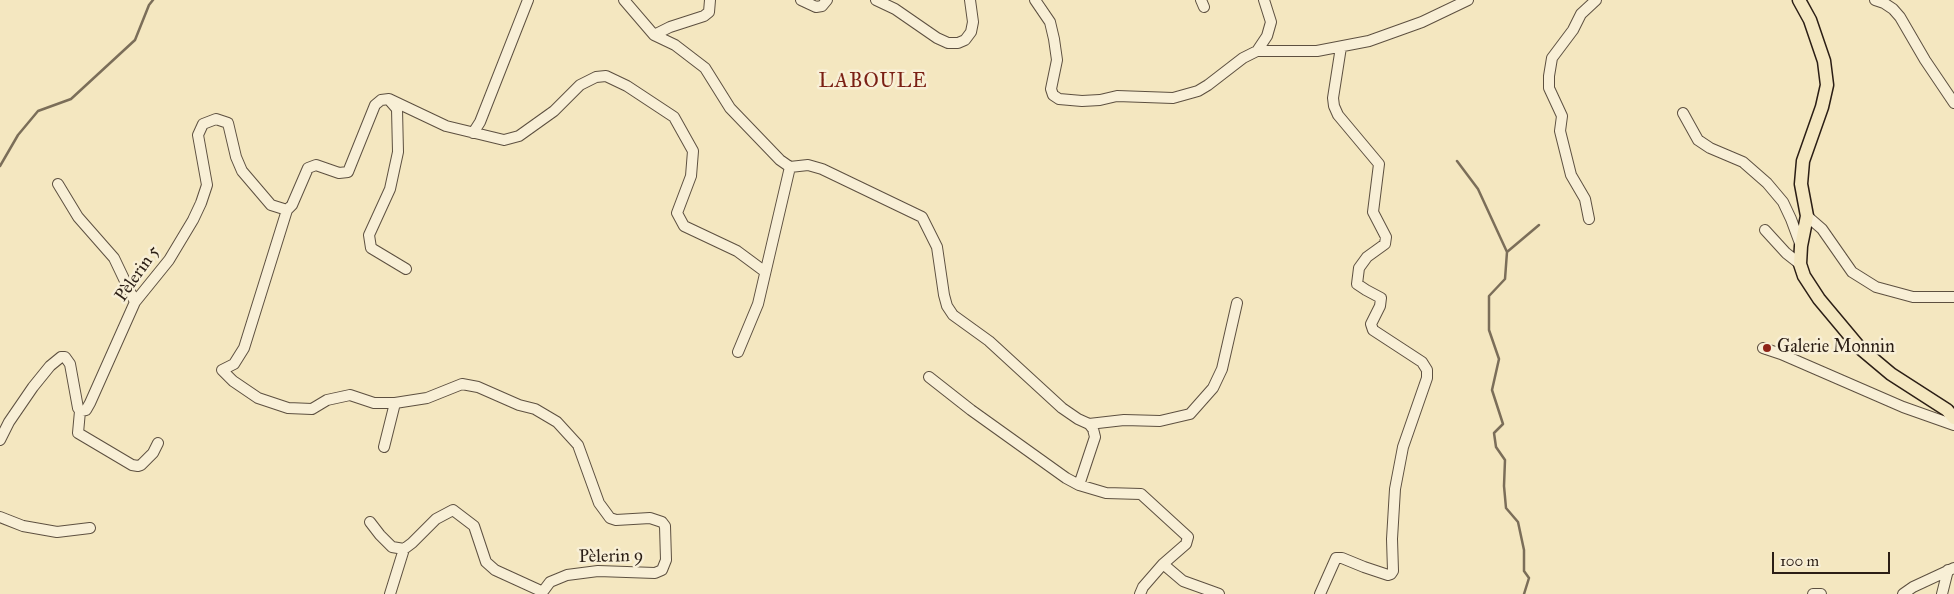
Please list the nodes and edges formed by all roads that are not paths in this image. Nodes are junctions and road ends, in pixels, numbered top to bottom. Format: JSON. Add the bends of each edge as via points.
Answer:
{"nodes":[{"id":1,"x":528,"y":0,"type":"edge"},
{"id":2,"x":624,"y":0,"type":"edge"},
{"id":3,"x":710,"y":0,"type":"edge"},
{"id":4,"x":801,"y":0,"type":"edge"},
{"id":5,"x":826,"y":0,"type":"edge"},
{"id":6,"x":876,"y":0,"type":"edge"},
{"id":7,"x":970,"y":0,"type":"edge"},
{"id":8,"x":1035,"y":0,"type":"edge"},
{"id":9,"x":1264,"y":0,"type":"edge"},
{"id":10,"x":1468,"y":0,"type":"edge"},
{"id":11,"x":1596,"y":0,"type":"edge"},
{"id":12,"x":1799,"y":0,"type":"edge"},
{"id":13,"x":1875,"y":0,"type":"edge"},
{"id":14,"x":654,"y":35,"type":"junction"},
{"id":15,"x":1341,"y":47,"type":"junction"},
{"id":16,"x":1258,"y":51,"type":"junction"},
{"id":17,"x":389,"y":99,"type":"junction"},
{"id":18,"x":1954,"y":101,"type":"edge"},
{"id":19,"x":1683,"y":113,"type":"dead end"},
{"id":20,"x":473,"y":133,"type":"junction"},
{"id":21,"x":790,"y":166,"type":"junction"},
{"id":22,"x":58,"y":184,"type":"dead end"},
{"id":23,"x":287,"y":210,"type":"junction"},
{"id":24,"x":1807,"y":216,"type":"junction"},
{"id":25,"x":1589,"y":219,"type":"dead end"},
{"id":26,"x":1765,"y":230,"type":"dead end"},
{"id":27,"x":1801,"y":246,"type":"junction"},
{"id":28,"x":1800,"y":264,"type":"junction"},
{"id":29,"x":406,"y":269,"type":"dead end"},
{"id":30,"x":764,"y":271,"type":"junction"},
{"id":31,"x":1954,"y":297,"type":"edge"},
{"id":32,"x":135,"y":302,"type":"junction"},
{"id":33,"x":1237,"y":303,"type":"dead end"},
{"id":34,"x":1763,"y":348,"type":"dead end"},
{"id":35,"x":738,"y":352,"type":"dead end"},
{"id":36,"x":929,"y":377,"type":"dead end"},
{"id":37,"x":395,"y":403,"type":"junction"},
{"id":38,"x":80,"y":411,"type":"junction"},
{"id":39,"x":1954,"y":418,"type":"edge"},
{"id":40,"x":1089,"y":424,"type":"junction"},
{"id":41,"x":1954,"y":425,"type":"edge"},
{"id":42,"x":0,"y":440,"type":"edge"},
{"id":43,"x":158,"y":443,"type":"dead end"},
{"id":44,"x":384,"y":448,"type":"dead end"},
{"id":45,"x":1079,"y":484,"type":"junction"},
{"id":46,"x":0,"y":517,"type":"edge"},
{"id":47,"x":370,"y":522,"type":"dead end"},
{"id":48,"x":90,"y":528,"type":"dead end"},
{"id":49,"x":404,"y":549,"type":"junction"},
{"id":50,"x":1163,"y":564,"type":"junction"},
{"id":51,"x":1951,"y":569,"type":"edge"},
{"id":52,"x":541,"y":593,"type":"edge"},
{"id":53,"x":390,"y":594,"type":"edge"},
{"id":54,"x":1140,"y":594,"type":"edge"},
{"id":55,"x":1219,"y":594,"type":"edge"},
{"id":56,"x":1320,"y":594,"type":"edge"},
{"id":57,"x":1813,"y":594,"type":"edge"},
{"id":58,"x":1821,"y":594,"type":"edge"},
{"id":59,"x":1904,"y":594,"type":"edge"},
{"id":60,"x":1942,"y":594,"type":"edge"}],
"edges":[{"from":1,"to":20,"type":"street"},
{"from":2,"to":14,"type":"street"},
{"from":3,"to":14,"type":"street","via":[[710,12],[704,16]]},
{"from":4,"to":5,"type":"street","via":[[816,7],[822,6]]},
{"from":6,"to":7,"type":"street","via":[[948,43],[965,40],[971,32]]},
{"from":8,"to":16,"type":"street","via":[[1050,22],[1054,39],[1057,60],[1051,89],[1056,98],[1100,100],[1117,96],[1184,96],[1208,85],[1238,61]]},
{"from":9,"to":16,"type":"street","via":[[1271,22]]},
{"from":10,"to":15,"type":"street","via":[[1413,25]]},
{"from":11,"to":25,"type":"street","via":[[1582,14],[1552,58],[1548,76],[1549,88],[1562,116],[1560,131],[1571,175],[1585,199]]},
{"from":12,"to":24,"type":"main road","via":[[1810,20],[1824,61],[1827,85],[1803,161],[1801,184]]},
{"from":13,"to":18,"type":"street","via":[[1896,13]]},
{"from":14,"to":21,"type":"street","via":[[675,45],[705,68],[730,108],[780,160]]},
{"from":15,"to":16,"type":"street","via":[[1317,51]]},
{"from":15,"to":56,"type":"street","via":[[1334,106],[1379,164],[1373,212],[1386,237],[1385,244],[1359,268],[1357,284],[1382,298],[1370,324],[1374,330],[1422,362],[1428,378],[1403,447],[1395,489],[1393,571],[1388,575],[1336,558]]},
{"from":17,"to":20,"type":"street","via":[[446,126]]},
{"from":17,"to":23,"type":"street","via":[[375,105],[348,172],[311,166]]},
{"from":17,"to":29,"type":"street","via":[[397,109],[398,152],[390,189],[370,235],[371,248]]},
{"from":19,"to":27,"type":"street","via":[[1698,140],[1743,162],[1768,182],[1783,202]]},
{"from":20,"to":30,"type":"street","via":[[504,140],[519,136],[554,111],[580,85],[606,76],[674,117],[693,151],[691,176],[677,213],[684,226],[737,251]]},
{"from":21,"to":30,"type":"street"},
{"from":21,"to":40,"type":"street","via":[[808,165],[822,169],[922,217],[937,247],[944,295],[953,315],[1002,352],[1062,408]]},
{"from":22,"to":32,"type":"street","via":[[78,217],[114,258]]},
{"from":23,"to":32,"type":"street","name":"Pèlerin 5","via":[[271,205],[242,171],[228,123],[216,119],[202,124],[198,135],[207,185],[201,203],[173,254]]},
{"from":23,"to":37,"type":"street","via":[[244,348],[234,364],[222,370],[233,382],[258,398],[288,408],[312,409],[327,400],[350,396],[374,403]]},
{"from":24,"to":27,"type":"main road"},
{"from":24,"to":31,"type":"street","via":[[1822,229],[1852,272],[1876,287],[1914,297]]},
{"from":26,"to":28,"type":"street"},
{"from":27,"to":28,"type":"main road"},
{"from":28,"to":39,"type":"main road","via":[[1819,299],[1860,348]]},
{"from":30,"to":35,"type":"street","via":[[758,304]]},
{"from":32,"to":38,"type":"street","name":"Pèlerin 5","via":[[90,403],[86,410]]},
{"from":33,"to":40,"type":"street","via":[[1222,369],[1213,388],[1190,414],[1160,421],[1124,420]]},
{"from":34,"to":41,"type":"street"},
{"from":36,"to":45,"type":"street","via":[[1051,469]]},
{"from":37,"to":44,"type":"street"},
{"from":37,"to":52,"type":"street","name":"Pèlerin 9","via":[[427,398],[462,384],[535,409],[557,422],[578,445],[599,503],[610,518],[650,518],[665,526],[665,566],[662,570],[655,573],[574,573],[550,582]]},
{"from":38,"to":42,"type":"street","via":[[70,364],[61,357],[33,387]]},
{"from":38,"to":43,"type":"street","via":[[78,433],[132,465],[141,465]]},
{"from":40,"to":45,"type":"street","via":[[1096,438]]},
{"from":45,"to":50,"type":"street","via":[[1106,493],[1141,494],[1188,536],[1186,544]]},
{"from":46,"to":48,"type":"street","via":[[23,526],[57,532]]},
{"from":47,"to":49,"type":"street","via":[[392,547]]},
{"from":49,"to":52,"type":"street","via":[[436,519],[454,510],[474,526],[486,562],[494,570]]},
{"from":49,"to":53,"type":"street"},
{"from":50,"to":54,"type":"street"},
{"from":50,"to":55,"type":"street","via":[[1183,580]]},
{"from":51,"to":59,"type":"street"},
{"from":51,"to":60,"type":"street"},
{"from":57,"to":58,"type":"street"}]}
